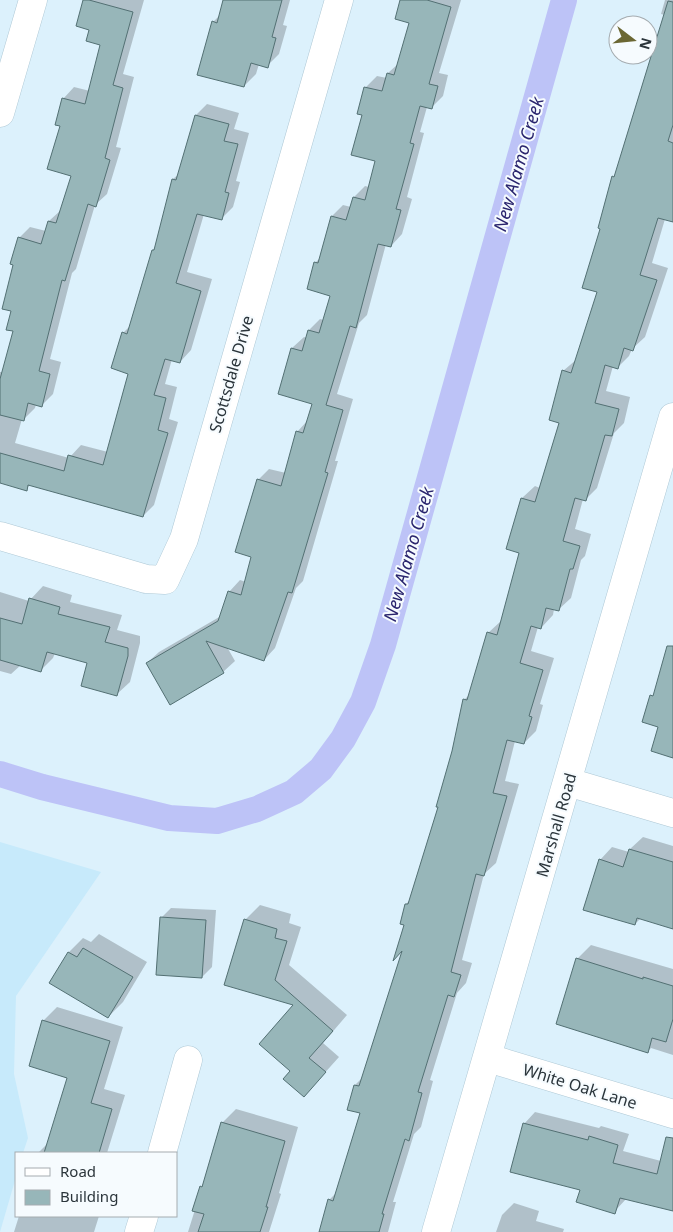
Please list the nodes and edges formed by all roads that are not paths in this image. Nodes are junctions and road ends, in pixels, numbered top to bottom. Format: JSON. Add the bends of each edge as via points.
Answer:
{"nodes":[{"id":1,"x":32,"y":0,"type":"edge"},
{"id":2,"x":339,"y":0,"type":"edge"},
{"id":3,"x":0,"y":114,"type":"edge"},
{"id":4,"x":673,"y":417,"type":"edge"},
{"id":5,"x":0,"y":536,"type":"edge"},
{"id":6,"x":568,"y":782,"type":"junction"},
{"id":7,"x":673,"y":813,"type":"edge"},
{"id":8,"x":488,"y":1058,"type":"junction"},
{"id":9,"x":188,"y":1060,"type":"dead end"},
{"id":10,"x":673,"y":1114,"type":"edge"},
{"id":11,"x":162,"y":1152,"type":"edge"},
{"id":12,"x":144,"y":1217,"type":"edge"},
{"id":13,"x":139,"y":1232,"type":"edge"},
{"id":14,"x":436,"y":1232,"type":"edge"}],
"edges":[{"from":1,"to":3,"type":"street"},
{"from":2,"to":5,"type":"street","name":"Scottsdale Drive","via":[[184,539],[165,580],[138,577]]},
{"from":4,"to":6,"type":"street","name":"Marshall Road"},
{"from":6,"to":7,"type":"street"},
{"from":6,"to":8,"type":"street","name":"Marshall Road"},
{"from":8,"to":10,"type":"street","name":"White Oak Lane"},
{"from":8,"to":14,"type":"street","name":"Marshall Road"},
{"from":9,"to":11,"type":"street"},
{"from":12,"to":13,"type":"street"}]}
